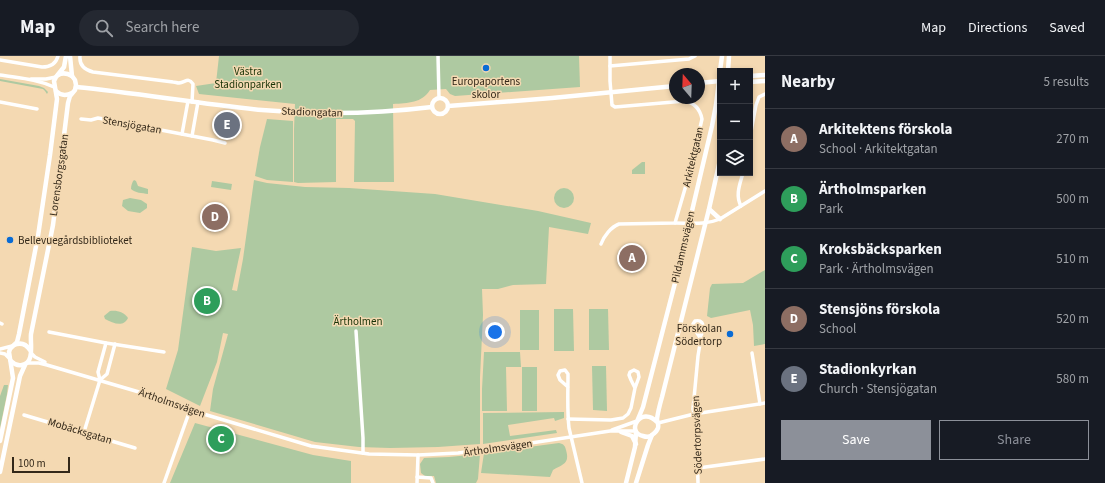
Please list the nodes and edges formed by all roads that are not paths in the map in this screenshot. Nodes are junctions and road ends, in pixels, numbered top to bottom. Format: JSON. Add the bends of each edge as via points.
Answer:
{"nodes":[{"id":1,"x":58,"y":56,"type":"edge"},
{"id":2,"x":66,"y":56,"type":"edge"},
{"id":3,"x":70,"y":56,"type":"edge"},
{"id":4,"x":80,"y":56,"type":"edge"},
{"id":5,"x":438,"y":56,"type":"edge"},
{"id":6,"x":610,"y":56,"type":"edge"},
{"id":7,"x":695,"y":56,"type":"edge"},
{"id":8,"x":722,"y":56,"type":"edge"},
{"id":9,"x":729,"y":56,"type":"edge"},
{"id":10,"x":0,"y":60,"type":"edge"},
{"id":11,"x":610,"y":66,"type":"junction"},
{"id":12,"x":720,"y":68,"type":"edge"},
{"id":13,"x":728,"y":68,"type":"edge"},
{"id":14,"x":0,"y":75,"type":"edge"},
{"id":15,"x":765,"y":75,"type":"edge"},
{"id":16,"x":57,"y":76,"type":"junction"},
{"id":17,"x":72,"y":76,"type":"junction"},
{"id":18,"x":753,"y":76,"type":"edge"},
{"id":19,"x":25,"y":79,"type":"junction"},
{"id":20,"x":717,"y":81,"type":"edge"},
{"id":21,"x":765,"y":81,"type":"edge"},
{"id":22,"x":753,"y":82,"type":"edge"},
{"id":23,"x":705,"y":83,"type":"edge"},
{"id":24,"x":76,"y":87,"type":"junction"},
{"id":25,"x":669,"y":87,"type":"edge"},
{"id":26,"x":55,"y":89,"type":"junction"},
{"id":27,"x":611,"y":92,"type":"junction"},
{"id":28,"x":72,"y":93,"type":"junction"},
{"id":29,"x":765,"y":94,"type":"edge"},
{"id":30,"x":439,"y":98,"type":"junction"},
{"id":31,"x":717,"y":100,"type":"edge"},
{"id":32,"x":0,"y":102,"type":"edge"},
{"id":33,"x":193,"y":102,"type":"junction"},
{"id":34,"x":448,"y":106,"type":"junction"},
{"id":35,"x":432,"y":107,"type":"junction"},
{"id":36,"x":37,"y":109,"type":"dead end"},
{"id":37,"x":81,"y":119,"type":"dead end"},
{"id":38,"x":753,"y":121,"type":"edge"},
{"id":39,"x":182,"y":134,"type":"junction"},
{"id":40,"x":192,"y":136,"type":"junction"},
{"id":41,"x":225,"y":143,"type":"dead end"},
{"id":42,"x":717,"y":173,"type":"edge"},
{"id":43,"x":742,"y":176,"type":"edge"},
{"id":44,"x":765,"y":191,"type":"edge"},
{"id":45,"x":741,"y":206,"type":"junction"},
{"id":46,"x":709,"y":209,"type":"junction"},
{"id":47,"x":720,"y":219,"type":"junction"},
{"id":48,"x":675,"y":223,"type":"junction"},
{"id":49,"x":688,"y":223,"type":"junction"},
{"id":50,"x":706,"y":223,"type":"junction"},
{"id":51,"x":601,"y":244,"type":"dead end"},
{"id":52,"x":50,"y":332,"type":"dead end"},
{"id":53,"x":356,"y":332,"type":"dead end"},
{"id":54,"x":701,"y":339,"type":"junction"},
{"id":55,"x":106,"y":343,"type":"junction"},
{"id":56,"x":115,"y":344,"type":"junction"},
{"id":57,"x":13,"y":346,"type":"junction"},
{"id":58,"x":0,"y":349,"type":"edge"},
{"id":59,"x":164,"y":352,"type":"dead end"},
{"id":60,"x":0,"y":353,"type":"edge"},
{"id":61,"x":31,"y":353,"type":"junction"},
{"id":62,"x":752,"y":354,"type":"dead end"},
{"id":63,"x":10,"y":360,"type":"junction"},
{"id":64,"x":26,"y":364,"type":"junction"},
{"id":65,"x":52,"y":366,"type":"junction"},
{"id":66,"x":100,"y":380,"type":"junction"},
{"id":67,"x":568,"y":387,"type":"junction"},
{"id":68,"x":635,"y":388,"type":"dead end"},
{"id":69,"x":765,"y":403,"type":"edge"},
{"id":70,"x":760,"y":404,"type":"junction"},
{"id":71,"x":190,"y":410,"type":"junction"},
{"id":72,"x":694,"y":414,"type":"junction"},
{"id":73,"x":24,"y":415,"type":"dead end"},
{"id":74,"x":568,"y":419,"type":"junction"},
{"id":75,"x":638,"y":420,"type":"junction"},
{"id":76,"x":658,"y":423,"type":"junction"},
{"id":77,"x":610,"y":431,"type":"junction"},
{"id":78,"x":84,"y":432,"type":"junction"},
{"id":79,"x":622,"y":432,"type":"junction"},
{"id":80,"x":636,"y":432,"type":"junction"},
{"id":81,"x":652,"y":435,"type":"junction"},
{"id":82,"x":571,"y":437,"type":"junction"},
{"id":83,"x":0,"y":441,"type":"edge"},
{"id":84,"x":636,"y":445,"type":"junction"},
{"id":85,"x":136,"y":448,"type":"dead end"},
{"id":86,"x":362,"y":453,"type":"junction"},
{"id":87,"x":418,"y":455,"type":"junction"},
{"id":88,"x":765,"y":459,"type":"edge"},
{"id":89,"x":698,"y":468,"type":"junction"},
{"id":90,"x":0,"y":472,"type":"edge"},
{"id":91,"x":417,"y":477,"type":"junction"},
{"id":92,"x":164,"y":483,"type":"edge"},
{"id":93,"x":417,"y":483,"type":"edge"},
{"id":94,"x":433,"y":483,"type":"edge"},
{"id":95,"x":582,"y":483,"type":"edge"},
{"id":96,"x":626,"y":483,"type":"edge"},
{"id":97,"x":636,"y":483,"type":"edge"},
{"id":98,"x":698,"y":483,"type":"edge"}],
"edges":[{"from":1,"to":10,"type":"street","via":[[54,63],[46,67]]},
{"from":2,"to":16,"type":"main road","name":"Lorensborgsgatan","via":[[64,67]]},
{"from":3,"to":17,"type":"main road"},
{"from":4,"to":33,"type":"street","via":[[81,65],[88,71],[179,83],[189,81],[193,84]]},
{"from":5,"to":30,"type":"street"},
{"from":6,"to":11,"type":"street"},
{"from":7,"to":11,"type":"street","via":[[688,59]]},
{"from":8,"to":12,"type":"main road","name":"Pildammsvägen"},
{"from":9,"to":13,"type":"main road"},
{"from":11,"to":27,"type":"street"},
{"from":14,"to":19,"type":"street"},
{"from":15,"to":18,"type":"main road"},
{"from":16,"to":17,"type":"main road","via":[[64,73]]},
{"from":16,"to":19,"type":"street"},
{"from":16,"to":26,"type":"main road","name":"Lorensborgsgatan","via":[[54,81]]},
{"from":17,"to":24,"type":"main road"},
{"from":19,"to":26,"type":"street","via":[[45,83]]},
{"from":20,"to":23,"type":"main road"},
{"from":21,"to":22,"type":"main road"},
{"from":24,"to":28,"type":"main road","name":"Lorensborgsgatan"},
{"from":24,"to":33,"type":"main road","name":"Stadiongatan"},
{"from":25,"to":27,"type":"main road","name":"Stadiongatan"},
{"from":26,"to":28,"type":"main road","via":[[64,96]]},
{"from":26,"to":57,"type":"main road","name":"Lorensborgsgatan","via":[[57,99],[38,236],[19,334]]},
{"from":27,"to":34,"type":"main road","name":"Stadiongatan"},
{"from":27,"to":48,"type":"street","name":"Arkitektgatan","via":[[612,105],[615,107],[685,102],[694,104],[700,110],[702,119],[690,175]]},
{"from":28,"to":61,"type":"main road","name":"Lorensborgsgatan","via":[[68,103],[52,226],[31,334]]},
{"from":29,"to":38,"type":"street","via":[[759,97]]},
{"from":30,"to":34,"type":"main road","via":[[444,99]]},
{"from":30,"to":35,"type":"main road","via":[[434,100]]},
{"from":31,"to":49,"type":"main road","name":"Pildammsvägen"},
{"from":32,"to":36,"type":"street"},
{"from":33,"to":35,"type":"main road","name":"Stadiongatan","via":[[261,110],[321,113]]},
{"from":33,"to":39,"type":"street"},
{"from":33,"to":40,"type":"street"},
{"from":34,"to":35,"type":"main road","name":"Stadiongatan","via":[[443,114],[435,113]]},
{"from":37,"to":39,"type":"street","name":"Stensjögatan","via":[[98,118]]},
{"from":39,"to":40,"type":"street","name":"Stensjögatan"},
{"from":40,"to":41,"type":"street","name":"Stensjögatan"},
{"from":42,"to":46,"type":"main road","name":"Pildammsvägen"},
{"from":43,"to":45,"type":"street","via":[[738,195]]},
{"from":44,"to":45,"type":"street"},
{"from":45,"to":47,"type":"street"},
{"from":46,"to":47,"type":"main road"},
{"from":46,"to":50,"type":"main road","name":"Pildammsvägen"},
{"from":47,"to":50,"type":"street"},
{"from":48,"to":49,"type":"street"},
{"from":48,"to":51,"type":"street","via":[[619,224],[604,236]]},
{"from":49,"to":50,"type":"street"},
{"from":49,"to":75,"type":"main road","name":"Pildammsvägen","via":[[675,283]]},
{"from":50,"to":76,"type":"main road","name":"Pildammsvägen","via":[[662,397]]},
{"from":52,"to":55,"type":"street"},
{"from":53,"to":86,"type":"street"},
{"from":54,"to":54,"type":"street","name":"Södertorpsvägen","via":[[703,325],[700,321],[695,321],[692,324]]},
{"from":54,"to":72,"type":"street","name":"Södertorpsvägen"},
{"from":55,"to":56,"type":"street"},
{"from":55,"to":66,"type":"street","via":[[98,372]]},
{"from":56,"to":59,"type":"street"},
{"from":56,"to":66,"type":"street","via":[[107,374]]},
{"from":57,"to":58,"type":"street"},
{"from":57,"to":61,"type":"main road","via":[[24,344]]},
{"from":57,"to":63,"type":"main road","name":"Lorensborgsgatan","via":[[9,352]]},
{"from":60,"to":63,"type":"street"},
{"from":61,"to":64,"type":"main road","name":"Lorensborgsgatan"},
{"from":61,"to":65,"type":"street","name":"Ärtholmsvägen"},
{"from":62,"to":70,"type":"street"},
{"from":63,"to":64,"type":"main road","via":[[18,366]]},
{"from":63,"to":83,"type":"main road","name":"Lorensborgsgatan","via":[[13,378]]},
{"from":64,"to":65,"type":"street","name":"Ärtholmsvägen"},
{"from":64,"to":90,"type":"main road","name":"Lorensborgsgatan","via":[[20,376]]},
{"from":65,"to":66,"type":"street","name":"Ärtholmsvägen"},
{"from":66,"to":71,"type":"street","name":"Ärtholmsvägen","via":[[173,402]]},
{"from":66,"to":78,"type":"street"},
{"from":67,"to":67,"type":"street","via":[[567,372],[562,370],[558,377]]},
{"from":67,"to":74,"type":"street"},
{"from":68,"to":74,"type":"street","via":[[631,408],[623,418]]},
{"from":69,"to":70,"type":"street","name":"Ärtholmsvägen"},
{"from":70,"to":72,"type":"street","name":"Ärtholmsvägen"},
{"from":71,"to":86,"type":"street","name":"Ärtholmsvägen","via":[[311,446]]},
{"from":71,"to":92,"type":"street"},
{"from":72,"to":76,"type":"street","name":"Ärtholmsvägen"},
{"from":72,"to":89,"type":"street","name":"Södertorpsvägen"},
{"from":73,"to":78,"type":"street","name":"Mobäcksgatan"},
{"from":74,"to":82,"type":"street"},
{"from":75,"to":76,"type":"main road","name":"Ärtholmsvägen","via":[[648,416]]},
{"from":75,"to":77,"type":"street","name":"Ärtholmsvägen"},
{"from":75,"to":80,"type":"main road"},
{"from":76,"to":81,"type":"main road","via":[[658,429]]},
{"from":77,"to":79,"type":"street","name":"Ärtholmsvägen"},
{"from":77,"to":82,"type":"street","name":"Ärtholmsvägen"},
{"from":78,"to":85,"type":"street","name":"Mobäcksgatan"},
{"from":79,"to":80,"type":"street","name":"Ärtholmsvägen"},
{"from":79,"to":84,"type":"main road","via":[[632,436]]},
{"from":80,"to":81,"type":"main road","name":"Ärtholmsvägen","via":[[645,437]]},
{"from":80,"to":84,"type":"main road"},
{"from":81,"to":97,"type":"main road"},
{"from":82,"to":87,"type":"street","name":"Ärtholmsvägen","via":[[472,452]]},
{"from":82,"to":95,"type":"street"},
{"from":84,"to":96,"type":"main road"},
{"from":86,"to":87,"type":"street","name":"Ärtholmsvägen"},
{"from":87,"to":91,"type":"street"},
{"from":88,"to":89,"type":"street"},
{"from":89,"to":98,"type":"street","name":"Södertorpsvägen"},
{"from":91,"to":93,"type":"street"},
{"from":91,"to":94,"type":"street","via":[[431,478]]}]}
